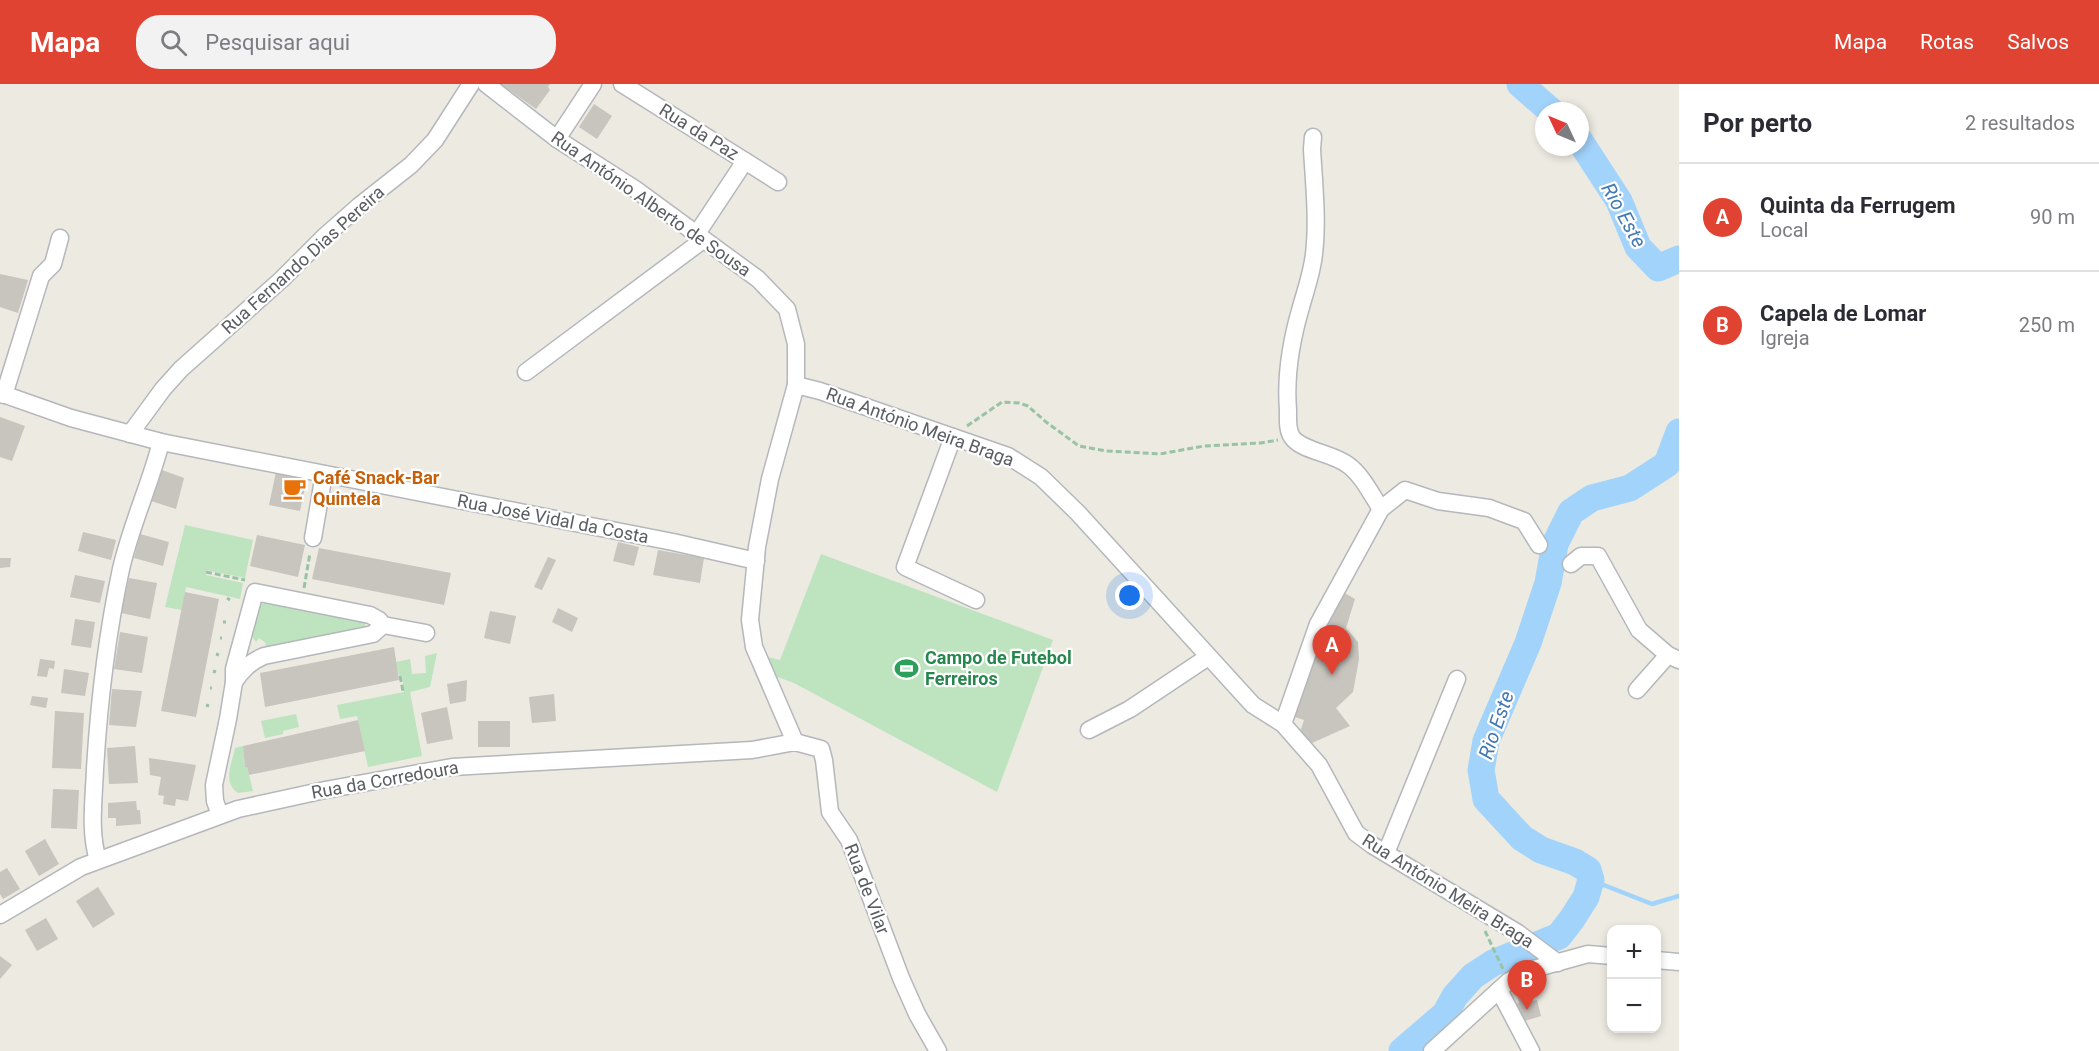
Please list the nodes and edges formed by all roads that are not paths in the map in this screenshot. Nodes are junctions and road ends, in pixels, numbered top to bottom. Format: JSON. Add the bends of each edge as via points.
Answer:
{"nodes":[{"id":1,"x":471,"y":84,"type":"edge"},
{"id":2,"x":486,"y":84,"type":"edge"},
{"id":3,"x":593,"y":84,"type":"edge"},
{"id":4,"x":622,"y":84,"type":"edge"},
{"id":5,"x":1313,"y":137,"type":"dead end"},
{"id":6,"x":557,"y":138,"type":"junction"},
{"id":7,"x":745,"y":161,"type":"junction"},
{"id":8,"x":778,"y":182,"type":"dead end"},
{"id":9,"x":60,"y":238,"type":"dead end"},
{"id":10,"x":700,"y":238,"type":"junction"},
{"id":11,"x":526,"y":372,"type":"dead end"},
{"id":12,"x":796,"y":380,"type":"junction"},
{"id":13,"x":2,"y":394,"type":"edge"},
{"id":14,"x":130,"y":434,"type":"junction"},
{"id":15,"x":953,"y":437,"type":"junction"},
{"id":16,"x":161,"y":442,"type":"junction"},
{"id":17,"x":324,"y":474,"type":"junction"},
{"id":18,"x":1381,"y":508,"type":"junction"},
{"id":19,"x":312,"y":545,"type":"road end"},
{"id":20,"x":1539,"y":545,"type":"dead end"},
{"id":21,"x":756,"y":561,"type":"junction"},
{"id":22,"x":1571,"y":564,"type":"dead end"},
{"id":23,"x":976,"y":600,"type":"dead end"},
{"id":24,"x":383,"y":625,"type":"junction"},
{"id":25,"x":245,"y":628,"type":"junction"},
{"id":26,"x":426,"y":633,"type":"dead end"},
{"id":27,"x":264,"y":657,"type":"junction"},
{"id":28,"x":1208,"y":657,"type":"junction"},
{"id":29,"x":1674,"y":657,"type":"edge"},
{"id":30,"x":1457,"y":680,"type":"dead end"},
{"id":31,"x":234,"y":682,"type":"junction"},
{"id":32,"x":1637,"y":690,"type":"dead end"},
{"id":33,"x":1283,"y":724,"type":"junction"},
{"id":34,"x":1089,"y":730,"type":"dead end"},
{"id":35,"x":795,"y":742,"type":"junction"},
{"id":36,"x":220,"y":815,"type":"junction"},
{"id":37,"x":1386,"y":853,"type":"junction"},
{"id":38,"x":98,"y":860,"type":"junction"},
{"id":39,"x":0,"y":915,"type":"edge"},
{"id":40,"x":1607,"y":956,"type":"edge"},
{"id":41,"x":1554,"y":960,"type":"junction"},
{"id":42,"x":1661,"y":960,"type":"edge"},
{"id":43,"x":1679,"y":962,"type":"edge"},
{"id":44,"x":1499,"y":990,"type":"junction"},
{"id":45,"x":938,"y":1051,"type":"edge"},
{"id":46,"x":1432,"y":1051,"type":"edge"},
{"id":47,"x":1531,"y":1051,"type":"edge"}],
"edges":[{"from":1,"to":14,"type":"street","name":"Rua Fernando Dias Pereira","via":[[435,140],[411,165],[333,228],[181,369]]},
{"from":2,"to":6,"type":"street","name":"Rua António Alberto de Sousa"},
{"from":3,"to":6,"type":"street"},
{"from":4,"to":7,"type":"street","name":"Rua da Paz"},
{"from":5,"to":18,"type":"street","via":[[1316,235],[1312,275],[1288,360],[1289,428],[1298,443],[1350,466]]},
{"from":6,"to":10,"type":"street","name":"Rua António Alberto de Sousa"},
{"from":7,"to":8,"type":"street","name":"Rua da Paz"},
{"from":7,"to":10,"type":"street","name":"Rua da Paz"},
{"from":9,"to":13,"type":"street","via":[[53,264],[41,276]]},
{"from":10,"to":11,"type":"street","name":"Rua da Paz"},
{"from":10,"to":12,"type":"street","name":"Rua António Alberto de Sousa","via":[[758,279],[787,309],[796,344]]},
{"from":12,"to":15,"type":"street","name":"Rua António Meira Braga"},
{"from":12,"to":21,"type":"street","via":[[770,479]]},
{"from":13,"to":14,"type":"street","name":"Rua José Vidal da Costa"},
{"from":14,"to":16,"type":"street","name":"Rua José Vidal da Costa"},
{"from":15,"to":23,"type":"street","via":[[905,567]]},
{"from":15,"to":28,"type":"street","name":"Rua António Meira Braga","via":[[1008,456],[1041,477]]},
{"from":16,"to":17,"type":"street","name":"Rua José Vidal da Costa"},
{"from":16,"to":38,"type":"street","via":[[121,568],[109,641],[97,736],[94,801]]},
{"from":17,"to":19,"type":"street"},
{"from":17,"to":21,"type":"street","name":"Rua José Vidal da Costa"},
{"from":18,"to":20,"type":"street","via":[[1405,490],[1438,501],[1488,508],[1524,520]]},
{"from":18,"to":33,"type":"street","via":[[1318,624]]},
{"from":21,"to":35,"type":"street","via":[[750,620],[754,647]]},
{"from":22,"to":29,"type":"street","via":[[1581,556],[1598,556],[1639,630]]},
{"from":24,"to":25,"type":"street","via":[[370,615],[255,592]]},
{"from":24,"to":26,"type":"street"},
{"from":24,"to":27,"type":"street","via":[[373,634]]},
{"from":25,"to":27,"type":"street","via":[[248,641]]},
{"from":25,"to":31,"type":"street"},
{"from":27,"to":31,"type":"street","via":[[242,670]]},
{"from":28,"to":33,"type":"street","name":"Rua António Meira Braga","via":[[1253,705]]},
{"from":28,"to":34,"type":"street","via":[[1130,709]]},
{"from":29,"to":32,"type":"street"},
{"from":30,"to":37,"type":"street"},
{"from":31,"to":36,"type":"street","via":[[214,785]]},
{"from":33,"to":37,"type":"street","name":"Rua António Meira Braga","via":[[1319,765],[1356,833]]},
{"from":35,"to":36,"type":"street","name":"Rua da Corredoura","via":[[752,750],[452,767],[325,790]]},
{"from":35,"to":45,"type":"street","name":"Rua de Vilar","via":[[821,749],[830,812],[849,840],[901,978]]},
{"from":36,"to":38,"type":"street","name":"Rua da Corredoura"},
{"from":37,"to":41,"type":"street","name":"Rua António Meira Braga","via":[[1518,933]]},
{"from":38,"to":39,"type":"street","name":"Rua da Corredoura"},
{"from":40,"to":41,"type":"street","via":[[1588,954]]},
{"from":41,"to":44,"type":"street","via":[[1509,981]]},
{"from":42,"to":43,"type":"street"},
{"from":44,"to":46,"type":"street"},
{"from":44,"to":47,"type":"street"}]}
